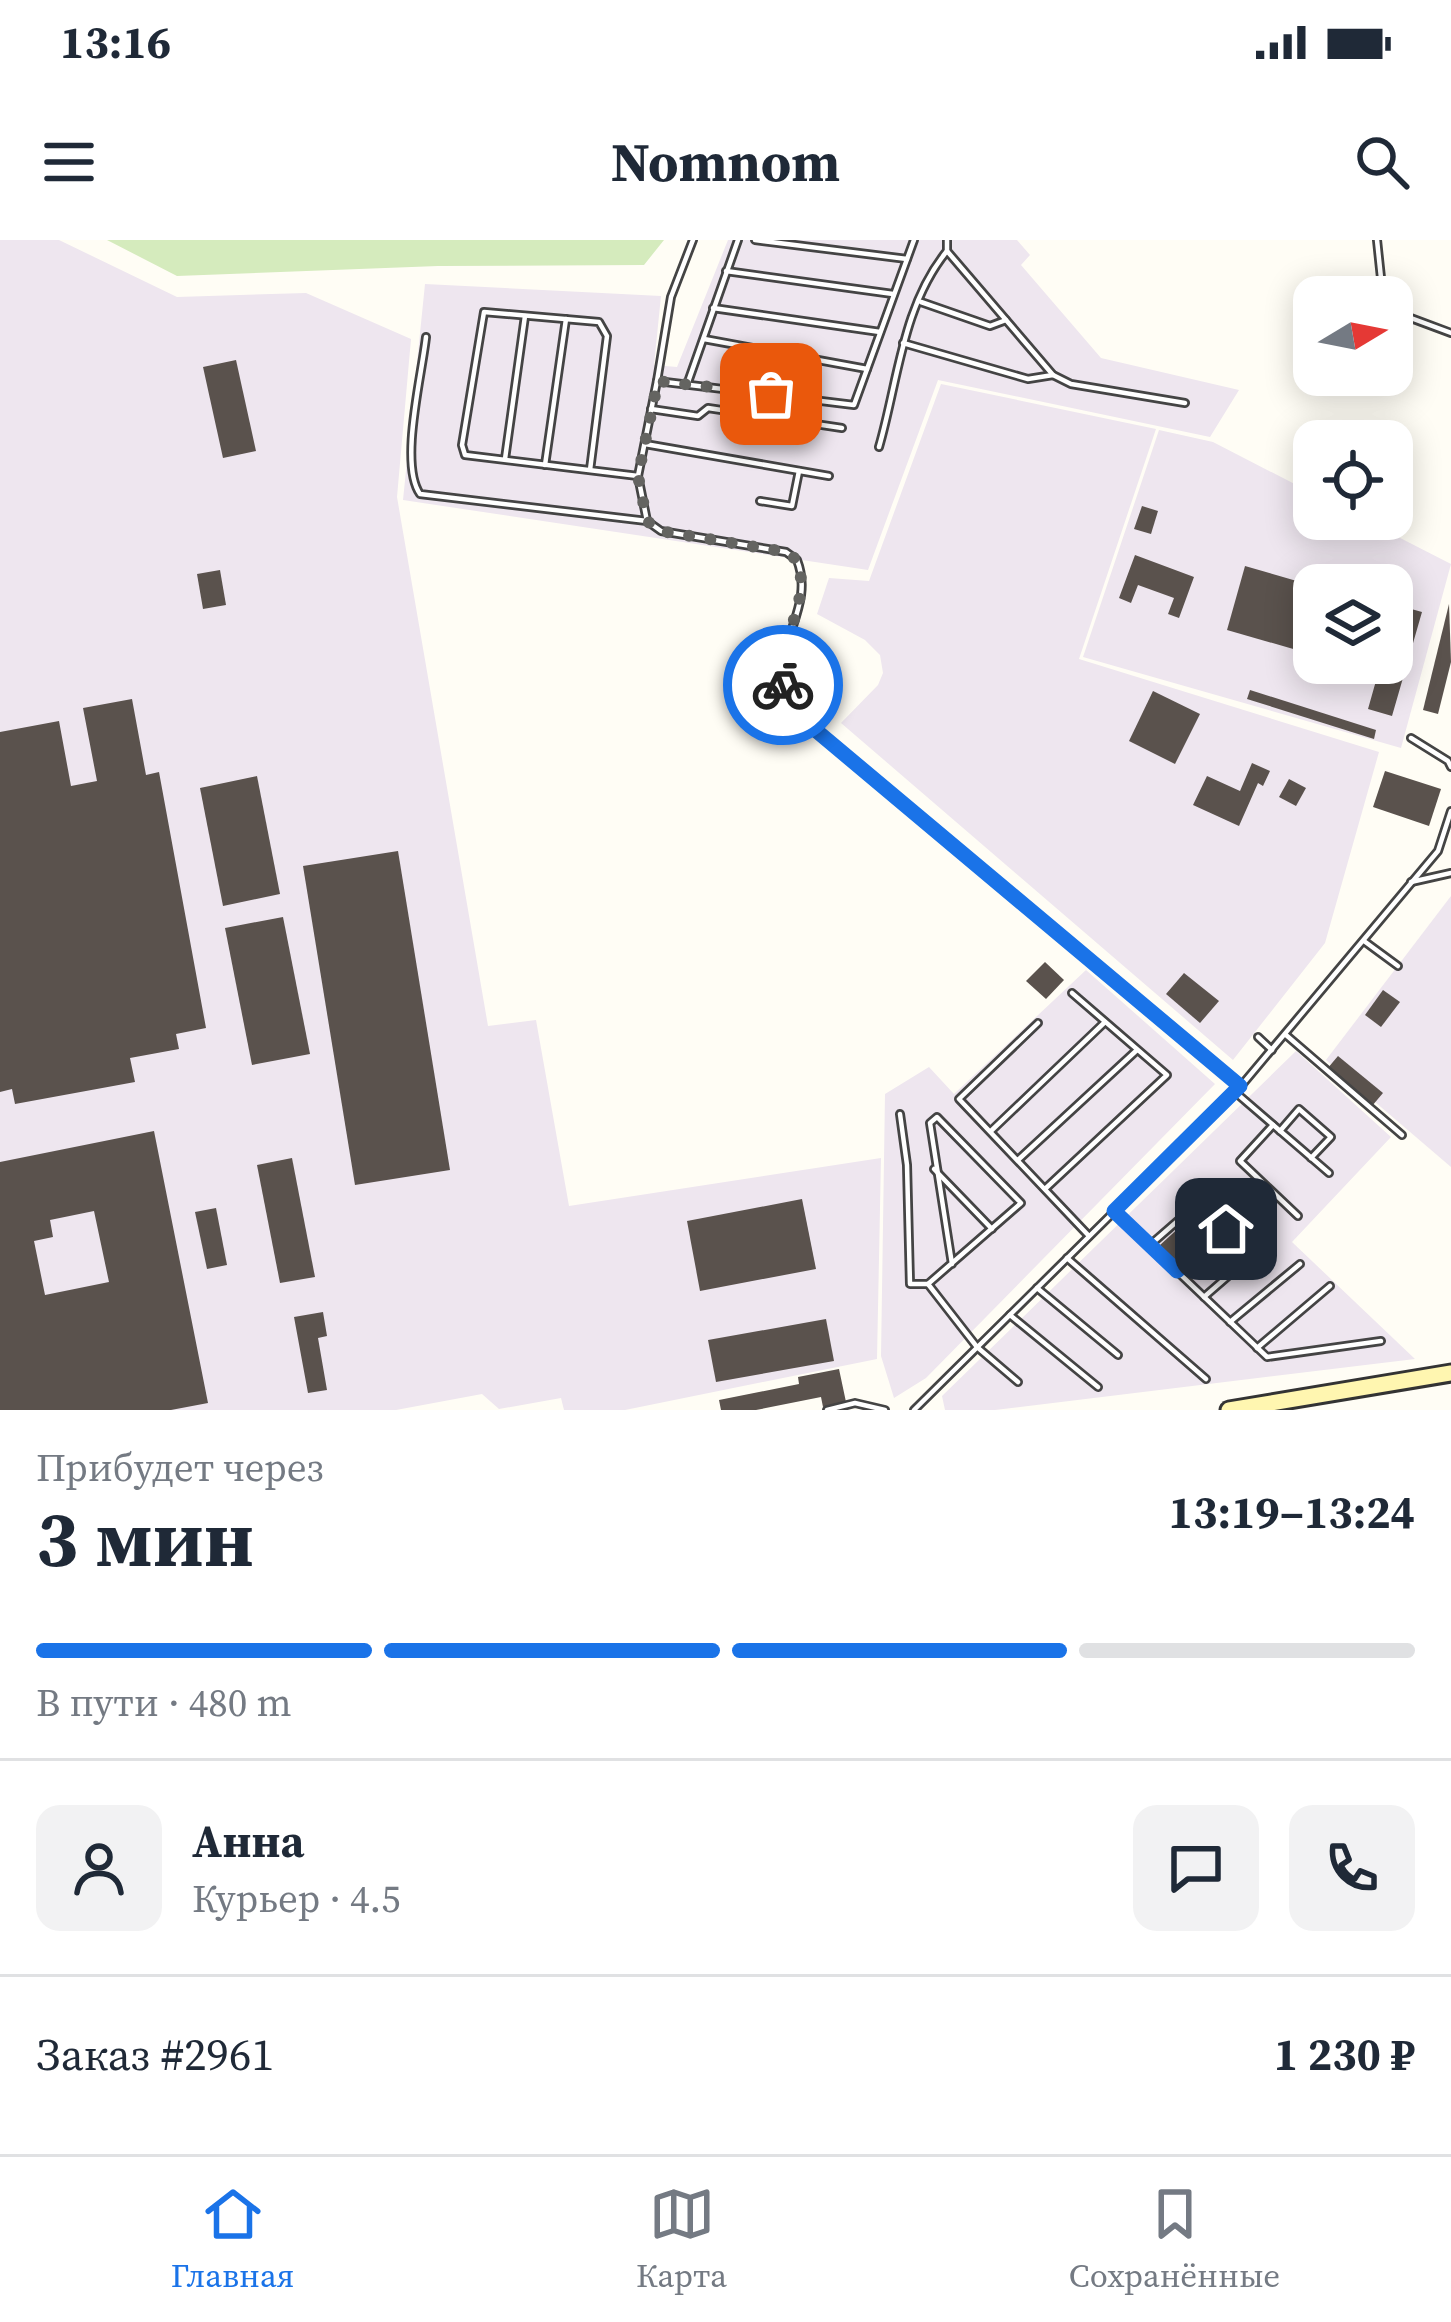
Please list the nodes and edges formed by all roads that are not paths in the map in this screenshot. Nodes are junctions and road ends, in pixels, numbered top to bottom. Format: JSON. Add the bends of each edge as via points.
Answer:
{"nodes":[{"id":1,"x":693,"y":240,"type":"edge"},
{"id":2,"x":738,"y":240,"type":"edge"},
{"id":3,"x":755,"y":240,"type":"edge"},
{"id":4,"x":914,"y":240,"type":"edge"},
{"id":5,"x":947,"y":240,"type":"edge"},
{"id":6,"x":1377,"y":240,"type":"edge"},
{"id":7,"x":947,"y":251,"type":"junction"},
{"id":8,"x":907,"y":259,"type":"junction"},
{"id":9,"x":726,"y":272,"type":"junction"},
{"id":10,"x":1380,"y":276,"type":"edge"},
{"id":11,"x":894,"y":294,"type":"junction"},
{"id":12,"x":920,"y":302,"type":"junction"},
{"id":13,"x":713,"y":308,"type":"junction"},
{"id":14,"x":525,"y":316,"type":"junction"},
{"id":15,"x":566,"y":319,"type":"junction"},
{"id":16,"x":1413,"y":319,"type":"edge"},
{"id":17,"x":1006,"y":320,"type":"junction"},
{"id":18,"x":881,"y":332,"type":"junction"},
{"id":19,"x":1451,"y":333,"type":"edge"},
{"id":20,"x":426,"y":338,"type":"dead end"},
{"id":21,"x":704,"y":339,"type":"junction"},
{"id":22,"x":903,"y":343,"type":"junction"},
{"id":23,"x":867,"y":369,"type":"junction"},
{"id":24,"x":1053,"y":375,"type":"junction"},
{"id":25,"x":658,"y":381,"type":"junction"},
{"id":26,"x":688,"y":382,"type":"junction"},
{"id":27,"x":1185,"y":403,"type":"dead end"},
{"id":28,"x":651,"y":409,"type":"junction"},
{"id":29,"x":842,"y":428,"type":"dead end"},
{"id":30,"x":643,"y":443,"type":"junction"},
{"id":31,"x":879,"y":447,"type":"dead end"},
{"id":32,"x":504,"y":461,"type":"junction"},
{"id":33,"x":544,"y":465,"type":"junction"},
{"id":34,"x":590,"y":470,"type":"junction"},
{"id":35,"x":800,"y":471,"type":"junction"},
{"id":36,"x":638,"y":476,"type":"junction"},
{"id":37,"x":829,"y":476,"type":"dead end"},
{"id":38,"x":760,"y":501,"type":"dead end"},
{"id":39,"x":647,"y":521,"type":"junction"},
{"id":40,"x":1411,"y":738,"type":"dead end"},
{"id":41,"x":1451,"y":767,"type":"edge"},
{"id":42,"x":1451,"y":811,"type":"edge"},
{"id":43,"x":1451,"y":872,"type":"edge"},
{"id":44,"x":1412,"y":882,"type":"junction"},
{"id":45,"x":1364,"y":940,"type":"junction"},
{"id":46,"x":1398,"y":966,"type":"dead end"},
{"id":47,"x":1072,"y":994,"type":"dead end"},
{"id":48,"x":1105,"y":1022,"type":"junction"},
{"id":49,"x":1038,"y":1023,"type":"dead end"},
{"id":50,"x":1286,"y":1035,"type":"junction"},
{"id":51,"x":1258,"y":1037,"type":"dead end"},
{"id":52,"x":1137,"y":1050,"type":"junction"},
{"id":53,"x":1272,"y":1050,"type":"junction"},
{"id":54,"x":1238,"y":1089,"type":"junction"},
{"id":55,"x":900,"y":1114,"type":"dead end"},
{"id":56,"x":1273,"y":1125,"type":"junction"},
{"id":57,"x":1280,"y":1131,"type":"junction"},
{"id":58,"x":991,"y":1132,"type":"junction"},
{"id":59,"x":1402,"y":1136,"type":"dead end"},
{"id":60,"x":1311,"y":1158,"type":"junction"},
{"id":61,"x":1018,"y":1161,"type":"junction"},
{"id":62,"x":934,"y":1168,"type":"junction"},
{"id":63,"x":1329,"y":1173,"type":"dead end"},
{"id":64,"x":1220,"y":1184,"type":"dead end"},
{"id":65,"x":1045,"y":1189,"type":"junction"},
{"id":66,"x":1250,"y":1208,"type":"dead end"},
{"id":67,"x":1114,"y":1211,"type":"junction"},
{"id":68,"x":1298,"y":1216,"type":"dead end"},
{"id":69,"x":992,"y":1229,"type":"junction"},
{"id":70,"x":1089,"y":1236,"type":"junction"},
{"id":71,"x":1271,"y":1238,"type":"dead end"},
{"id":72,"x":1150,"y":1245,"type":"junction"},
{"id":73,"x":1067,"y":1258,"type":"junction"},
{"id":74,"x":952,"y":1264,"type":"junction"},
{"id":75,"x":1300,"y":1264,"type":"dead end"},
{"id":76,"x":1177,"y":1271,"type":"junction"},
{"id":77,"x":928,"y":1284,"type":"junction"},
{"id":78,"x":1330,"y":1286,"type":"dead end"},
{"id":79,"x":1037,"y":1288,"type":"junction"},
{"id":80,"x":1204,"y":1297,"type":"junction"},
{"id":81,"x":1010,"y":1315,"type":"junction"},
{"id":82,"x":1230,"y":1322,"type":"junction"},
{"id":83,"x":1381,"y":1341,"type":"dead end"},
{"id":84,"x":977,"y":1347,"type":"junction"},
{"id":85,"x":1257,"y":1348,"type":"junction"},
{"id":86,"x":1118,"y":1355,"type":"dead end"},
{"id":87,"x":1451,"y":1373,"type":"edge"},
{"id":88,"x":1206,"y":1379,"type":"dead end"},
{"id":89,"x":1018,"y":1382,"type":"dead end"},
{"id":90,"x":1098,"y":1387,"type":"dead end"},
{"id":91,"x":1251,"y":1409,"type":"edge"},
{"id":92,"x":827,"y":1410,"type":"edge"},
{"id":93,"x":885,"y":1410,"type":"edge"},
{"id":94,"x":914,"y":1410,"type":"edge"},
{"id":95,"x":1229,"y":1410,"type":"edge"}],
"edges":[{"from":1,"to":25,"type":"lane","via":[[670,297]]},
{"from":2,"to":9,"type":"lane"},
{"from":3,"to":8,"type":"lane"},
{"from":4,"to":8,"type":"lane"},
{"from":5,"to":7,"type":"lane"},
{"from":6,"to":10,"type":"lane"},
{"from":7,"to":12,"type":"lane"},
{"from":7,"to":17,"type":"lane"},
{"from":8,"to":11,"type":"lane"},
{"from":9,"to":11,"type":"lane"},
{"from":9,"to":13,"type":"lane"},
{"from":11,"to":18,"type":"lane"},
{"from":12,"to":17,"type":"lane","via":[[990,326]]},
{"from":12,"to":22,"type":"lane"},
{"from":13,"to":18,"type":"lane"},
{"from":13,"to":21,"type":"lane"},
{"from":14,"to":15,"type":"lane"},
{"from":14,"to":32,"type":"lane"},
{"from":14,"to":32,"type":"lane","via":[[484,313],[462,445],[466,455]]},
{"from":15,"to":33,"type":"lane"},
{"from":15,"to":34,"type":"lane","via":[[599,322],[607,336]]},
{"from":16,"to":19,"type":"lane"},
{"from":17,"to":24,"type":"lane"},
{"from":18,"to":23,"type":"lane"},
{"from":20,"to":39,"type":"lane","via":[[411,461],[420,494]]},
{"from":21,"to":23,"type":"lane"},
{"from":21,"to":26,"type":"lane"},
{"from":22,"to":24,"type":"lane","via":[[1028,379]]},
{"from":22,"to":31,"type":"lane"},
{"from":23,"to":26,"type":"lane","via":[[854,405]]},
{"from":24,"to":27,"type":"lane"},
{"from":25,"to":26,"type":"lane"},
{"from":25,"to":28,"type":"lane"},
{"from":28,"to":29,"type":"lane","via":[[698,416],[708,408]]},
{"from":28,"to":30,"type":"lane"},
{"from":30,"to":35,"type":"lane"},
{"from":30,"to":36,"type":"lane"},
{"from":32,"to":33,"type":"lane"},
{"from":33,"to":34,"type":"lane"},
{"from":34,"to":36,"type":"lane"},
{"from":35,"to":37,"type":"lane"},
{"from":35,"to":38,"type":"lane","via":[[792,506]]},
{"from":36,"to":39,"type":"lane"},
{"from":39,"to":54,"type":"lane","via":[[661,531],[797,560],[803,587],[781,672],[794,712]]},
{"from":40,"to":41,"type":"lane"},
{"from":42,"to":44,"type":"lane","via":[[1438,851]]},
{"from":43,"to":44,"type":"lane"},
{"from":44,"to":45,"type":"lane"},
{"from":45,"to":46,"type":"lane"},
{"from":45,"to":50,"type":"lane"},
{"from":47,"to":48,"type":"lane"},
{"from":48,"to":52,"type":"lane"},
{"from":48,"to":58,"type":"lane"},
{"from":49,"to":58,"type":"lane","via":[[959,1099]]},
{"from":50,"to":53,"type":"lane"},
{"from":50,"to":59,"type":"lane"},
{"from":51,"to":53,"type":"lane"},
{"from":52,"to":61,"type":"lane"},
{"from":52,"to":65,"type":"lane","via":[[1167,1076]]},
{"from":53,"to":54,"type":"lane"},
{"from":54,"to":56,"type":"lane"},
{"from":54,"to":67,"type":"lane"},
{"from":55,"to":77,"type":"lane","via":[[910,1284]]},
{"from":56,"to":57,"type":"lane"},
{"from":56,"to":68,"type":"lane","via":[[1240,1161]]},
{"from":57,"to":60,"type":"lane"},
{"from":57,"to":60,"type":"lane","via":[[1299,1109],[1330,1137]]},
{"from":58,"to":61,"type":"lane"},
{"from":60,"to":63,"type":"lane"},
{"from":61,"to":65,"type":"lane"},
{"from":62,"to":69,"type":"lane"},
{"from":62,"to":69,"type":"lane","via":[[930,1123],[937,1117],[1021,1203]]},
{"from":62,"to":74,"type":"lane"},
{"from":64,"to":72,"type":"lane"},
{"from":65,"to":70,"type":"lane"},
{"from":66,"to":76,"type":"lane"},
{"from":67,"to":70,"type":"lane"},
{"from":67,"to":72,"type":"lane"},
{"from":69,"to":74,"type":"lane"},
{"from":70,"to":73,"type":"lane"},
{"from":71,"to":80,"type":"lane"},
{"from":72,"to":76,"type":"lane"},
{"from":73,"to":79,"type":"lane"},
{"from":73,"to":88,"type":"lane"},
{"from":74,"to":77,"type":"lane"},
{"from":75,"to":82,"type":"lane"},
{"from":76,"to":80,"type":"lane"},
{"from":77,"to":84,"type":"lane"},
{"from":78,"to":85,"type":"lane"},
{"from":79,"to":81,"type":"lane"},
{"from":79,"to":86,"type":"lane"},
{"from":80,"to":82,"type":"lane"},
{"from":81,"to":84,"type":"lane"},
{"from":81,"to":90,"type":"lane"},
{"from":82,"to":85,"type":"lane"},
{"from":83,"to":85,"type":"lane","via":[[1267,1357]]},
{"from":84,"to":89,"type":"lane"},
{"from":84,"to":94,"type":"lane"},
{"from":87,"to":91,"type":"main road"},
{"from":91,"to":95,"type":"main road"},
{"from":92,"to":93,"type":"lane","via":[[855,1403]]}]}
